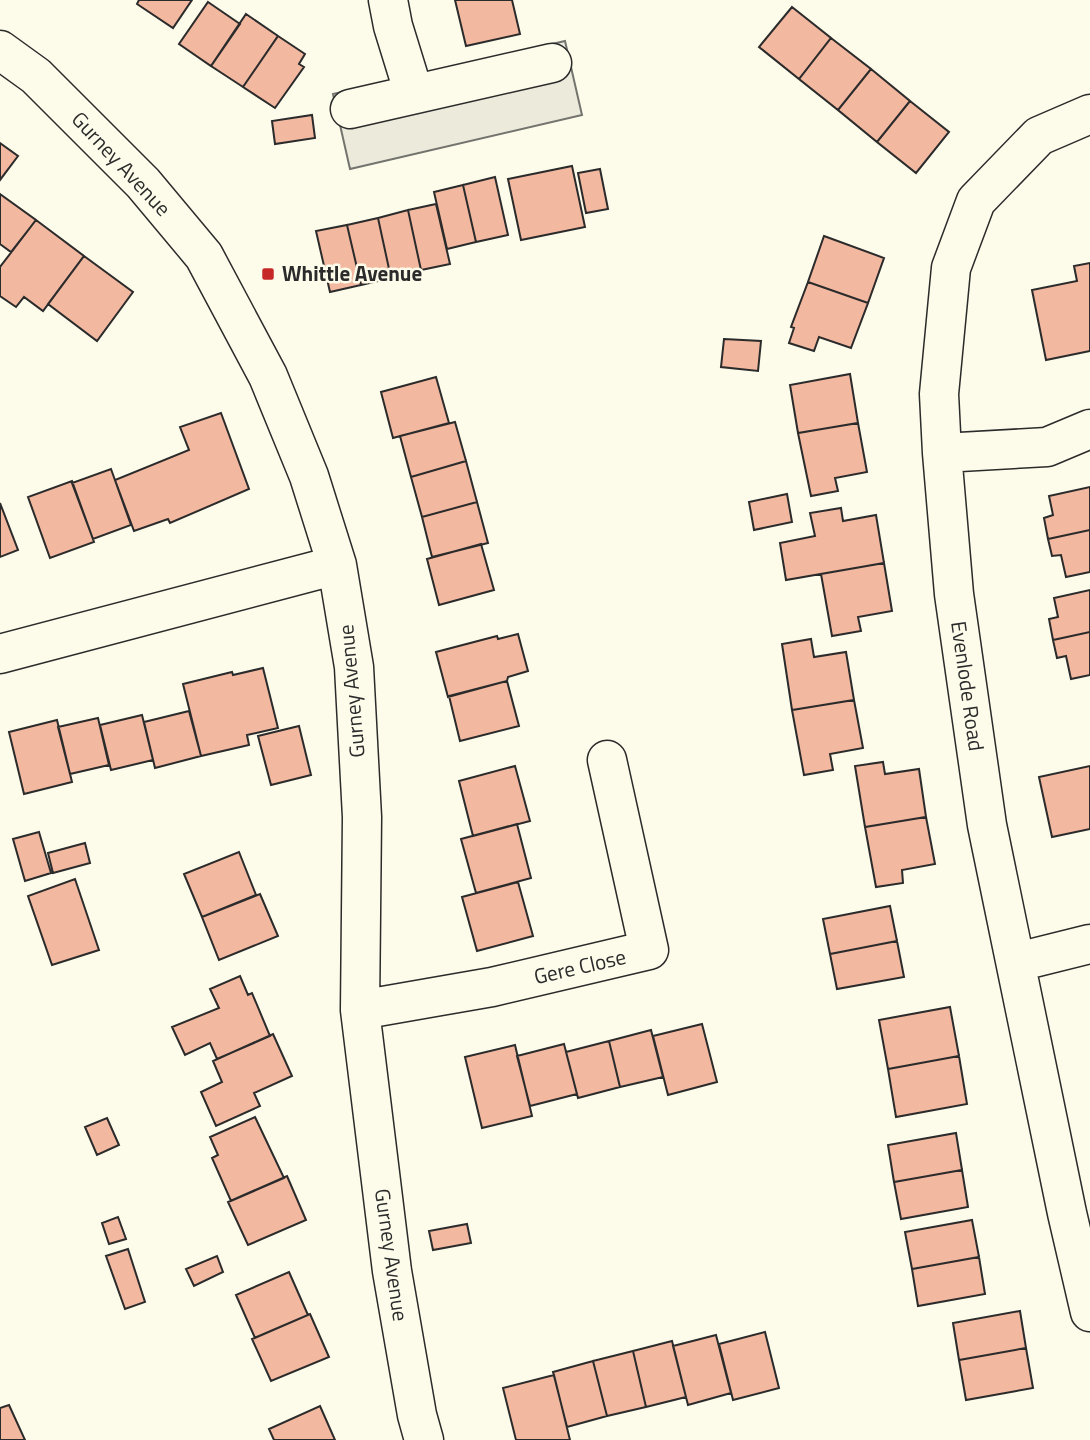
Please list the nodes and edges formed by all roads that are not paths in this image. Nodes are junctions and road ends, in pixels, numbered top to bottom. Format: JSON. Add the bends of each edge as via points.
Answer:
{"nodes":[{"id":1,"x":388,"y":0,"type":"edge"},
{"id":2,"x":0,"y":50,"type":"edge"},
{"id":3,"x":552,"y":63,"type":"dead end"},
{"id":4,"x":414,"y":94,"type":"junction"},
{"id":5,"x":350,"y":108,"type":"dead end"},
{"id":6,"x":1090,"y":114,"type":"edge"},
{"id":7,"x":1090,"y":429,"type":"edge"},
{"id":8,"x":942,"y":453,"type":"junction"},
{"id":9,"x":337,"y":565,"type":"junction"},
{"id":10,"x":0,"y":654,"type":"edge"},
{"id":11,"x":607,"y":760,"type":"dead end"},
{"id":12,"x":1090,"y":944,"type":"edge"},
{"id":13,"x":1017,"y":962,"type":"junction"},
{"id":14,"x":360,"y":1010,"type":"junction"},
{"id":15,"x":1090,"y":1312,"type":"edge"},
{"id":16,"x":424,"y":1440,"type":"edge"}],
"edges":[{"from":1,"to":4,"type":"street"},
{"from":2,"to":9,"type":"street","name":"Gurney Avenue","via":[[37,76],[134,174],[204,256],[268,376],[309,476]]},
{"from":3,"to":4,"type":"street"},
{"from":4,"to":5,"type":"street"},
{"from":6,"to":8,"type":"street","name":"Evenlode Road","via":[[1039,136],[976,201],[951,268],[939,394]]},
{"from":7,"to":8,"type":"street","via":[[1047,447]]},
{"from":8,"to":13,"type":"street","name":"Evenlode Road","via":[[954,594],[987,825]]},
{"from":9,"to":10,"type":"street"},
{"from":9,"to":14,"type":"street","name":"Gurney Avenue","via":[[354,667],[362,817]]},
{"from":11,"to":14,"type":"street","name":"Gere Close","via":[[649,950],[492,988]]},
{"from":12,"to":13,"type":"street"},
{"from":13,"to":15,"type":"street","name":"Evenlode Road"},
{"from":14,"to":16,"type":"street","name":"Gurney Avenue","via":[[392,1271]]}]}
